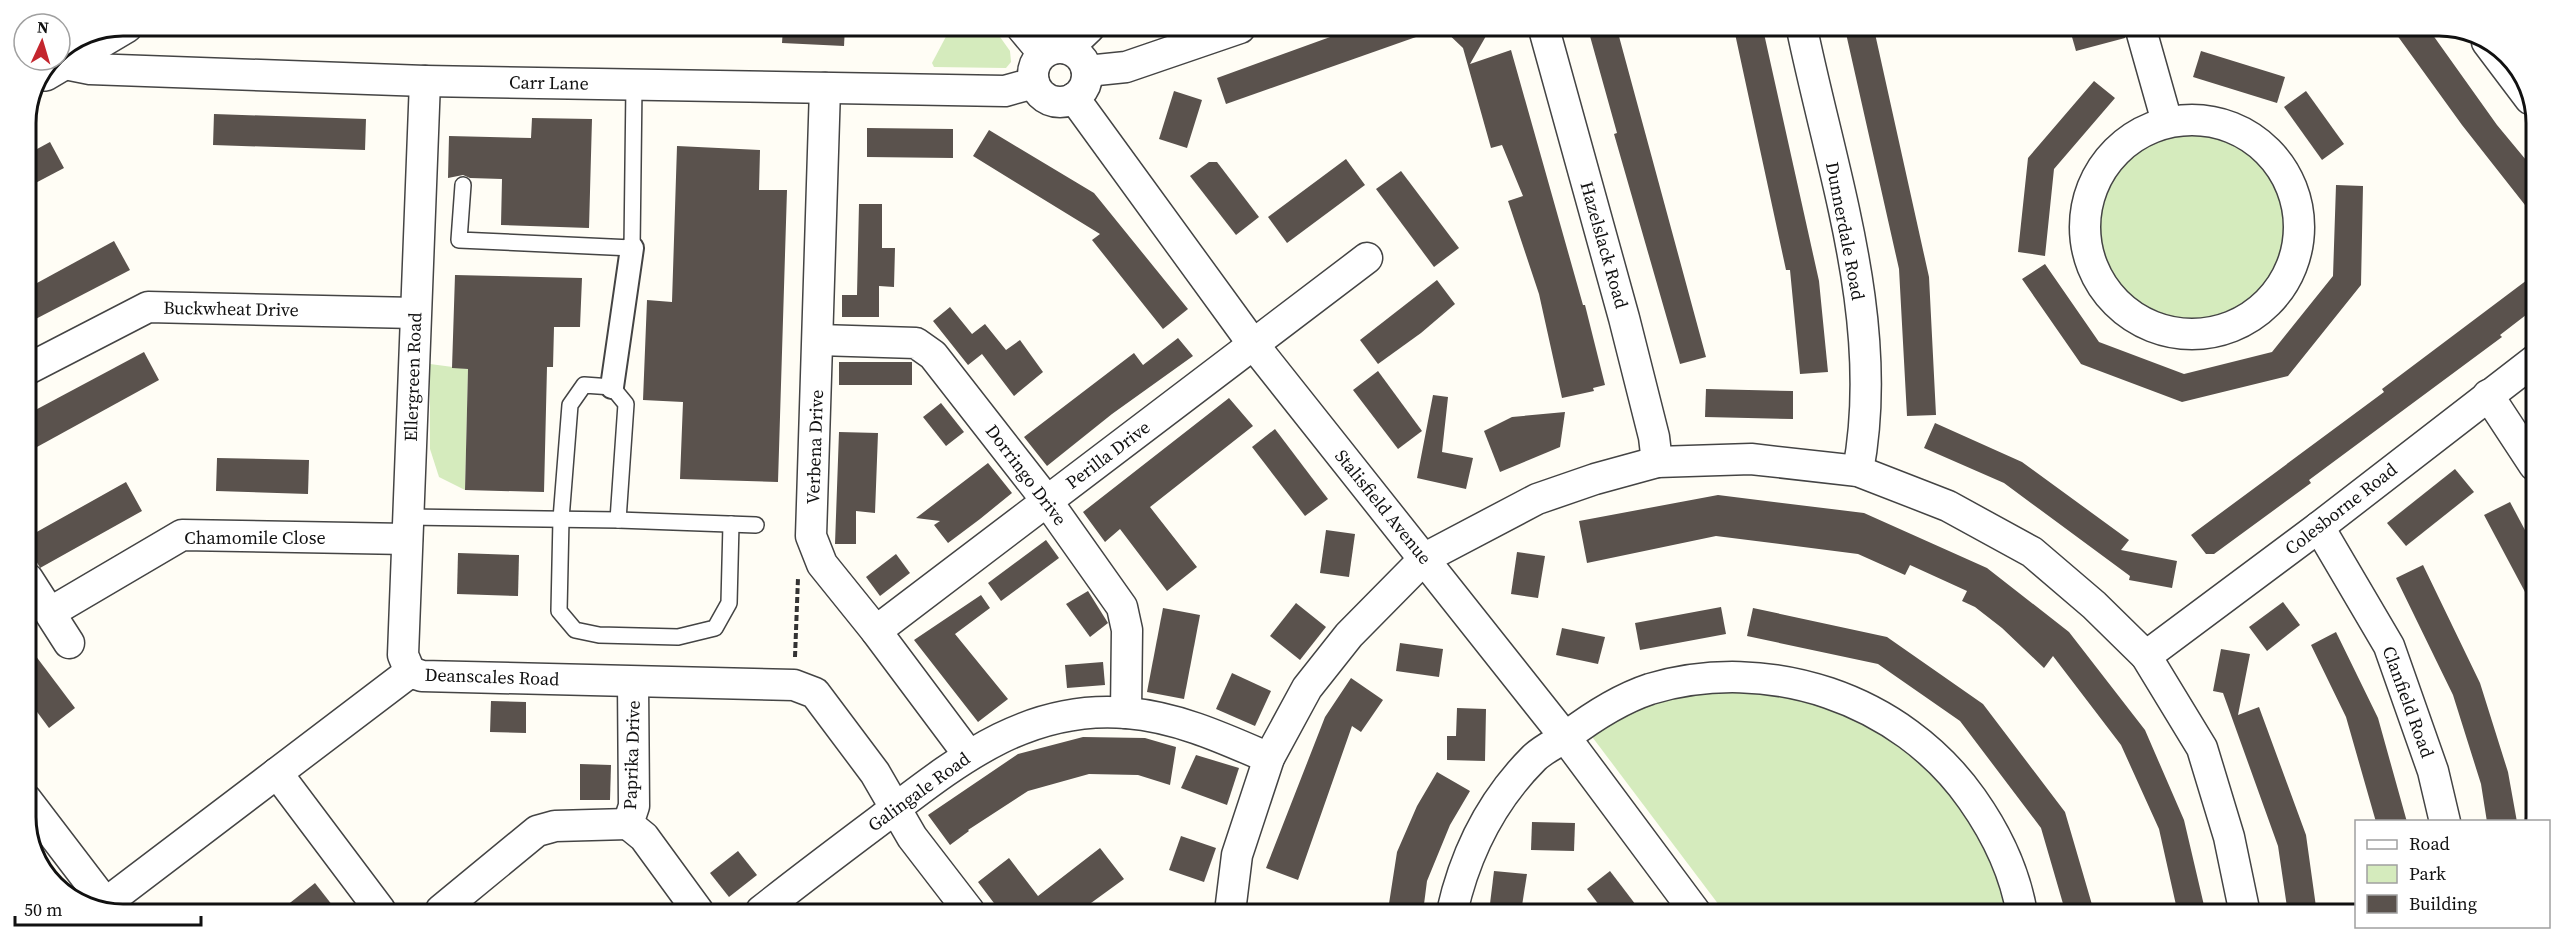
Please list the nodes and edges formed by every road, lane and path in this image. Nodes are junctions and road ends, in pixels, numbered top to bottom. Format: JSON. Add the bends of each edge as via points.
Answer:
{"nodes":[{"id":1,"x":1035,"y":36,"type":"edge"},
{"id":2,"x":1083,"y":36,"type":"edge"},
{"id":3,"x":1217,"y":36,"type":"edge"},
{"id":4,"x":1546,"y":36,"type":"edge"},
{"id":5,"x":1804,"y":36,"type":"edge"},
{"id":6,"x":2143,"y":36,"type":"edge"},
{"id":7,"x":106,"y":38,"type":"edge"},
{"id":8,"x":1056,"y":51,"type":"junction"},
{"id":9,"x":72,"y":59,"type":"edge"},
{"id":10,"x":72,"y":69,"type":"edge"},
{"id":11,"x":1087,"y":71,"type":"junction"},
{"id":12,"x":425,"y":81,"type":"junction"},
{"id":13,"x":1034,"y":84,"type":"junction"},
{"id":14,"x":634,"y":85,"type":"junction"},
{"id":15,"x":825,"y":88,"type":"junction"},
{"id":16,"x":1074,"y":98,"type":"junction"},
{"id":17,"x":2167,"y":122,"type":"junction"},
{"id":18,"x":463,"y":185,"type":"dead end"},
{"id":19,"x":632,"y":248,"type":"junction"},
{"id":20,"x":1366,"y":258,"type":"dead end"},
{"id":21,"x":415,"y":313,"type":"junction"},
{"id":22,"x":819,"y":340,"type":"junction"},
{"id":23,"x":1252,"y":344,"type":"junction"},
{"id":24,"x":36,"y":365,"type":"edge"},
{"id":25,"x":2526,"y":367,"type":"edge"},
{"id":26,"x":612,"y":387,"type":"junction"},
{"id":27,"x":2488,"y":395,"type":"junction"},
{"id":28,"x":2526,"y":453,"type":"edge"},
{"id":29,"x":1657,"y":462,"type":"junction"},
{"id":30,"x":1858,"y":471,"type":"junction"},
{"id":31,"x":1047,"y":501,"type":"junction"},
{"id":32,"x":561,"y":519,"type":"junction"},
{"id":33,"x":618,"y":519,"type":"junction"},
{"id":34,"x":730,"y":524,"type":"junction"},
{"id":35,"x":756,"y":525,"type":"dead end"},
{"id":36,"x":407,"y":528,"type":"junction"},
{"id":37,"x":2319,"y":528,"type":"junction"},
{"id":38,"x":811,"y":536,"type":"junction"},
{"id":39,"x":1425,"y":558,"type":"junction"},
{"id":40,"x":36,"y":590,"type":"edge"},
{"id":41,"x":51,"y":612,"type":"junction"},
{"id":42,"x":876,"y":631,"type":"junction"},
{"id":43,"x":69,"y":643,"type":"dead end"},
{"id":44,"x":2146,"y":656,"type":"junction"},
{"id":45,"x":410,"y":672,"type":"junction"},
{"id":46,"x":633,"y":682,"type":"junction"},
{"id":47,"x":794,"y":685,"type":"junction"},
{"id":48,"x":1126,"y":713,"type":"junction"},
{"id":49,"x":1565,"y":737,"type":"junction"},
{"id":50,"x":968,"y":753,"type":"junction"},
{"id":51,"x":1269,"y":758,"type":"junction"},
{"id":52,"x":277,"y":773,"type":"junction"},
{"id":53,"x":897,"y":807,"type":"junction"},
{"id":54,"x":36,"y":813,"type":"edge"},
{"id":55,"x":2445,"y":820,"type":"edge"},
{"id":56,"x":628,"y":824,"type":"junction"},
{"id":57,"x":100,"y":900,"type":"edge"},
{"id":58,"x":110,"y":903,"type":"edge"},
{"id":59,"x":375,"y":904,"type":"edge"},
{"id":60,"x":448,"y":904,"type":"edge"},
{"id":61,"x":693,"y":904,"type":"edge"},
{"id":62,"x":770,"y":904,"type":"edge"},
{"id":63,"x":964,"y":904,"type":"edge"},
{"id":64,"x":1231,"y":904,"type":"edge"},
{"id":65,"x":1454,"y":904,"type":"edge"},
{"id":66,"x":1689,"y":904,"type":"edge"},
{"id":67,"x":2019,"y":904,"type":"edge"},
{"id":68,"x":2243,"y":904,"type":"edge"}],
"edges":[{"from":1,"to":8,"type":"street"},
{"from":2,"to":8,"type":"street"},
{"from":3,"to":11,"type":"street","via":[[1126,67]]},
{"from":4,"to":29,"type":"street","name":"Hazelslack Road","via":[[1624,318]]},
{"from":5,"to":30,"type":"street","name":"Dunnerdale Road","via":[[1856,268],[1865,403]]},
{"from":6,"to":17,"type":"street"},
{"from":7,"to":9,"type":"street"},
{"from":8,"to":11,"type":"street","via":[[1081,57]]},
{"from":8,"to":13,"type":"street","via":[[1034,67]]},
{"from":10,"to":12,"type":"street","name":"Carr Lane"},
{"from":11,"to":16,"type":"street","via":[[1085,87]]},
{"from":12,"to":14,"type":"street","name":"Carr Lane"},
{"from":12,"to":21,"type":"street","name":"Ellergreen Road"},
{"from":13,"to":15,"type":"street","name":"Carr Lane","via":[[1005,91]]},
{"from":13,"to":16,"type":"street","via":[[1055,102]]},
{"from":14,"to":15,"type":"street","name":"Carr Lane"},
{"from":14,"to":19,"type":"lane"},
{"from":15,"to":22,"type":"street","name":"Verbena Drive"},
{"from":16,"to":23,"type":"street","name":"Stalisfield Avenue"},
{"from":17,"to":17,"type":"street","via":[[2212,121],[2247,134],[2272,156],[2292,187],[2299,211],[2298,248],[2291,270],[2270,301],[2242,322],[2206,333],[2165,331],[2131,316],[2105,291],[2088,257],[2084,218],[2094,182],[2109,157],[2138,133]]},
{"from":18,"to":19,"type":"lane","via":[[459,240]]},
{"from":19,"to":26,"type":"street"},
{"from":20,"to":23,"type":"street","name":"Perilla Drive"},
{"from":21,"to":24,"type":"street","name":"Buckwheat Drive","via":[[148,307]]},
{"from":21,"to":36,"type":"street","name":"Ellergreen Road"},
{"from":22,"to":31,"type":"street","name":"Dorringo Drive","via":[[916,343],[933,355]]},
{"from":22,"to":38,"type":"street","name":"Verbena Drive"},
{"from":23,"to":31,"type":"street","name":"Perilla Drive"},
{"from":23,"to":39,"type":"street","name":"Stalisfield Avenue"},
{"from":25,"to":27,"type":"street","name":"Colesborne Road"},
{"from":26,"to":32,"type":"lane","via":[[584,385],[570,405]]},
{"from":26,"to":33,"type":"lane","via":[[626,404]]},
{"from":27,"to":28,"type":"street"},
{"from":27,"to":37,"type":"street","name":"Colesborne Road"},
{"from":29,"to":30,"type":"street","via":[[1751,459]]},
{"from":29,"to":39,"type":"street","via":[[1537,499]]},
{"from":30,"to":44,"type":"street","via":[[1948,506],[2032,552]]},
{"from":31,"to":42,"type":"street","name":"Perilla Drive"},
{"from":31,"to":48,"type":"street","name":"Dorringo Drive","via":[[1122,607],[1127,630]]},
{"from":32,"to":33,"type":"lane"},
{"from":32,"to":34,"type":"lane","via":[[559,610],[575,630],[599,635],[678,637],[715,628],[729,603]]},
{"from":32,"to":36,"type":"lane"},
{"from":33,"to":34,"type":"lane"},
{"from":34,"to":35,"type":"lane"},
{"from":36,"to":41,"type":"street","name":"Chamomile Close","via":[[182,535]]},
{"from":36,"to":45,"type":"street","name":"Ellergreen Road","via":[[403,655]]},
{"from":37,"to":44,"type":"street","name":"Colesborne Road"},
{"from":37,"to":55,"type":"street","name":"Clanfield Road","via":[[2389,646],[2433,771]]},
{"from":38,"to":42,"type":"street","name":"Verbena Drive","via":[[822,564]]},
{"from":38,"to":47,"type":"path","via":[[799,562]]},
{"from":39,"to":49,"type":"street","name":"Stalisfield Avenue"},
{"from":39,"to":51,"type":"street","via":[[1349,635],[1307,688]]},
{"from":40,"to":41,"type":"street"},
{"from":41,"to":43,"type":"street"},
{"from":42,"to":50,"type":"street","name":"Verbena Drive"},
{"from":44,"to":68,"type":"street","via":[[2202,748],[2229,837]]},
{"from":45,"to":46,"type":"street","name":"Deanscales Road","via":[[422,676]]},
{"from":45,"to":52,"type":"street","name":"Deanscales Road"},
{"from":46,"to":47,"type":"street","name":"Deanscales Road"},
{"from":46,"to":56,"type":"street","name":"Paprika Drive","via":[[634,806]]},
{"from":47,"to":53,"type":"street","name":"Deanscales Road","via":[[816,693]]},
{"from":48,"to":50,"type":"street","name":"Galingale Road","via":[[1084,713],[1025,726]]},
{"from":48,"to":51,"type":"street","name":"Galingale Road","via":[[1175,721]]},
{"from":49,"to":65,"type":"street","via":[[1535,757],[1508,787],[1467,859]]},
{"from":49,"to":66,"type":"street","name":"Stalisfield Avenue"},
{"from":49,"to":67,"type":"street","via":[[1594,715],[1649,690],[1691,681],[1732,677],[1776,680],[1831,692],[1874,711],[1940,760],[1989,823],[2007,861]]},
{"from":50,"to":53,"type":"street","name":"Galingale Road"},
{"from":51,"to":64,"type":"street","via":[[1237,855]]},
{"from":52,"to":58,"type":"street","name":"Deanscales Road"},
{"from":52,"to":59,"type":"street"},
{"from":53,"to":62,"type":"street","name":"Galingale Road"},
{"from":53,"to":63,"type":"street","name":"Deanscales Road","via":[[912,837]]},
{"from":54,"to":57,"type":"street"},
{"from":56,"to":60,"type":"street","via":[[555,826],[537,831]]},
{"from":56,"to":61,"type":"street","name":"Paprika Drive","via":[[644,837]]}]}
